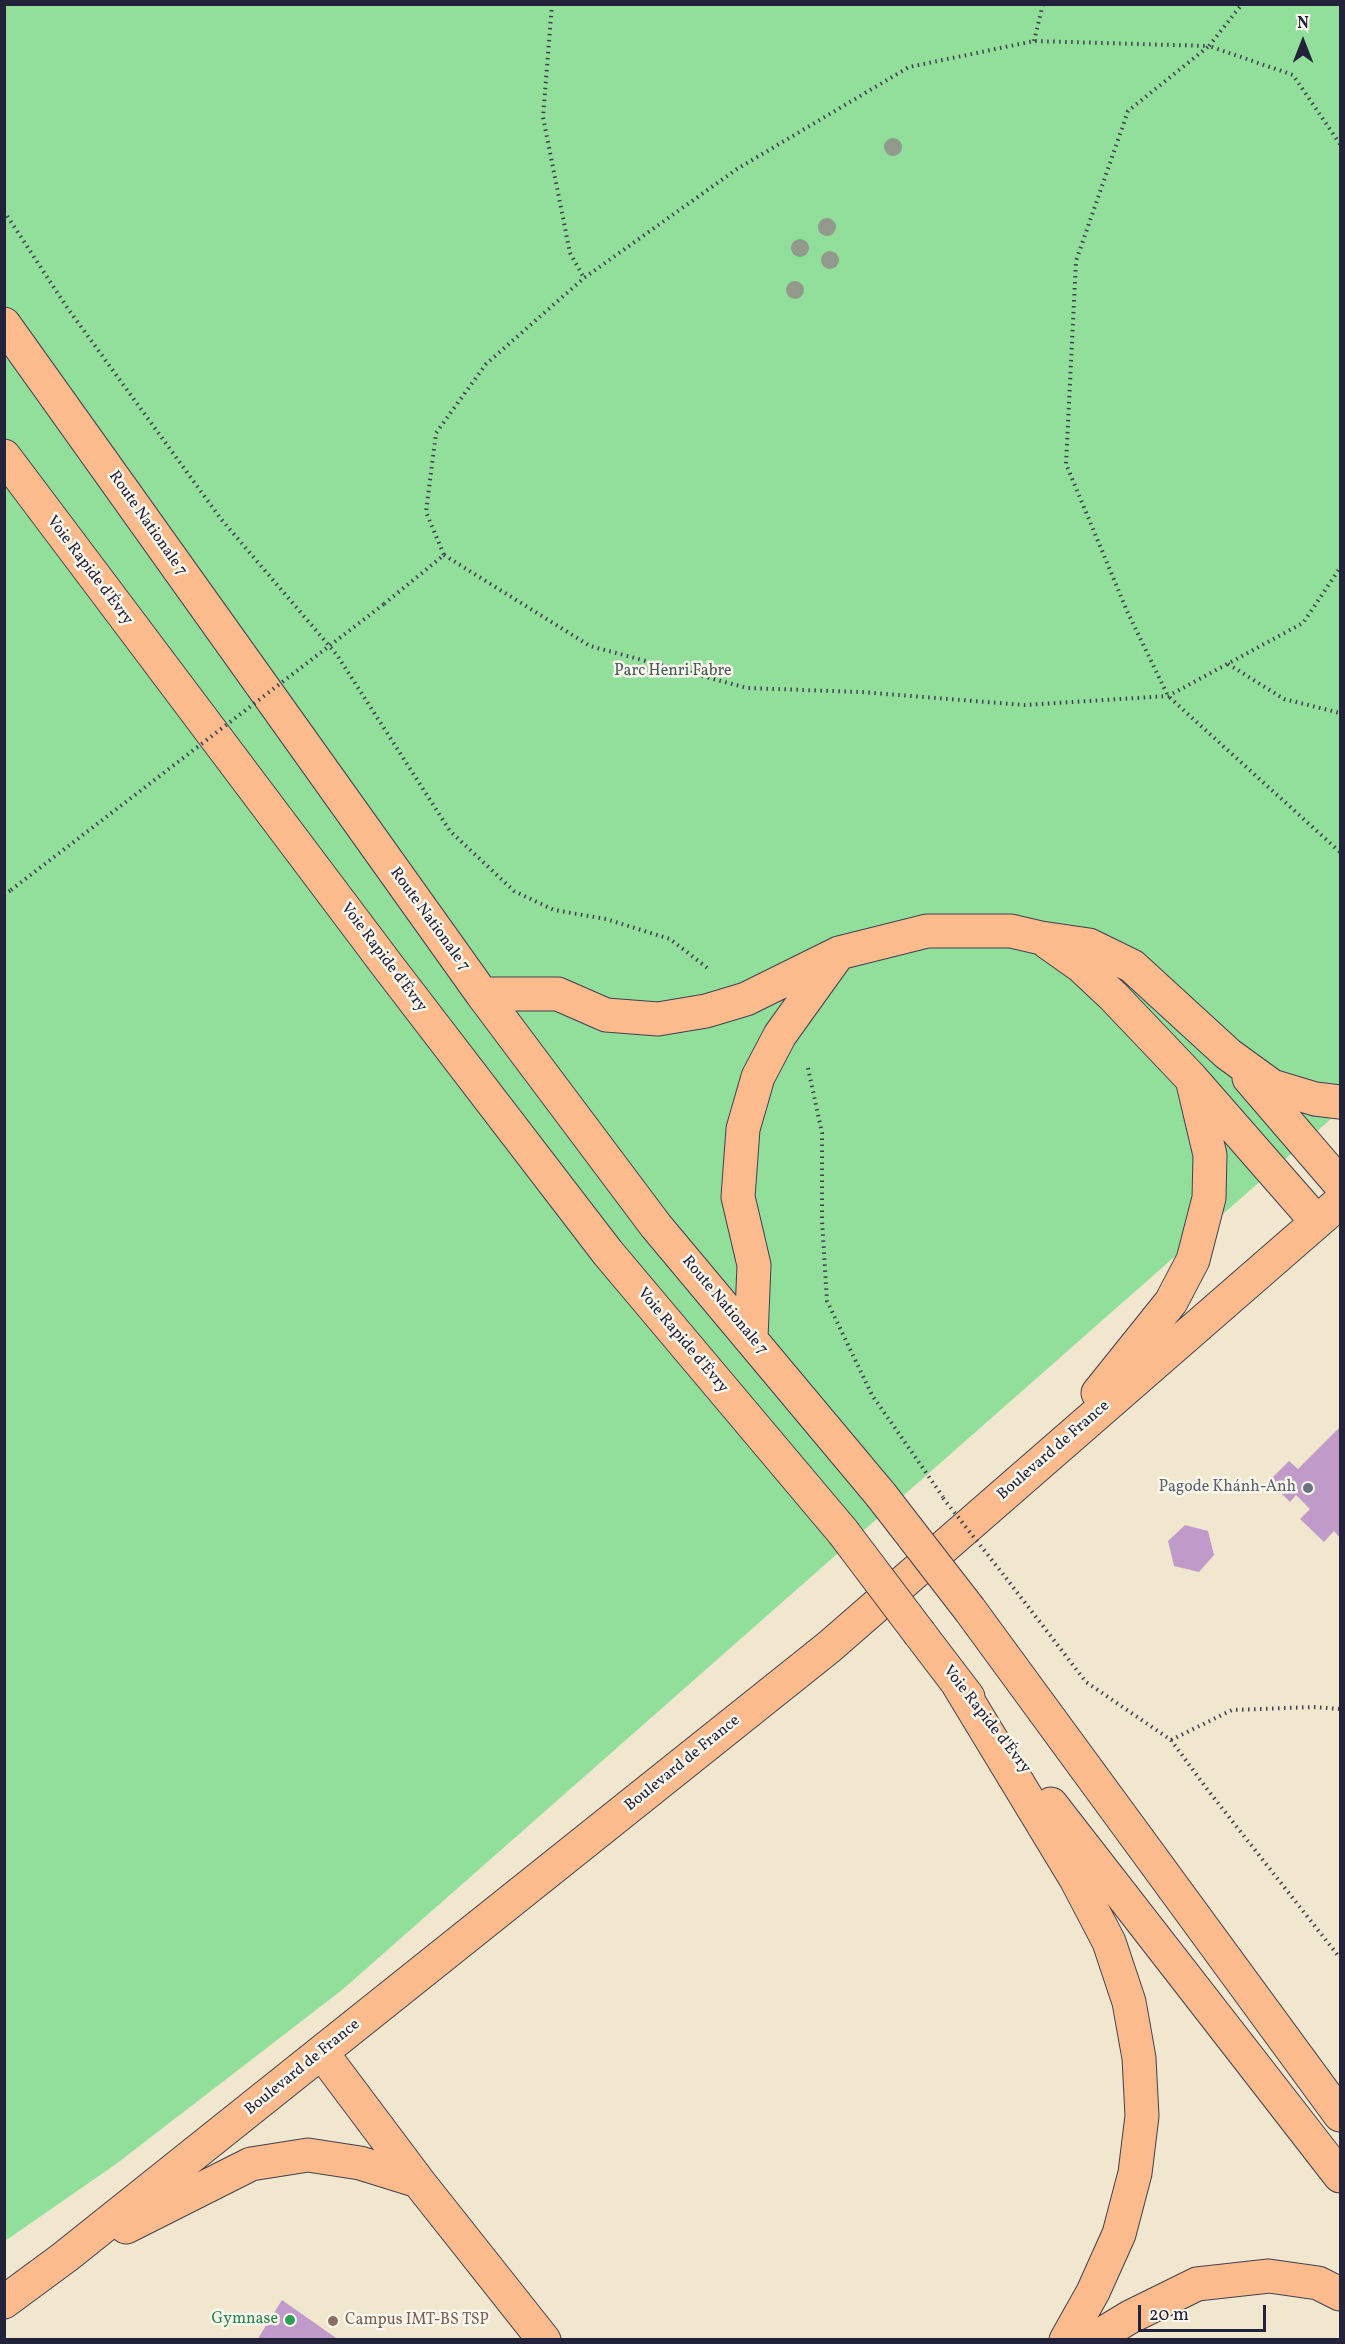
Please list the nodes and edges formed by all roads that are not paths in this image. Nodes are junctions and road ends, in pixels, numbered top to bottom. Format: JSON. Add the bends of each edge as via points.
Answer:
{"nodes":[{"id":1,"x":4,"y":324,"type":"edge"},
{"id":2,"x":4,"y":456,"type":"edge"},
{"id":3,"x":1041,"y":938,"type":"junction"},
{"id":4,"x":839,"y":953,"type":"junction"},
{"id":5,"x":482,"y":994,"type":"junction"},
{"id":6,"x":1228,"y":1054,"type":"junction"},
{"id":7,"x":1192,"y":1079,"type":"junction"},
{"id":8,"x":1341,"y":1102,"type":"edge"},
{"id":9,"x":1341,"y":1184,"type":"edge"},
{"id":10,"x":1329,"y":1212,"type":"edge"},
{"id":11,"x":751,"y":1338,"type":"junction"},
{"id":12,"x":1044,"y":1460,"type":"junction"},
{"id":13,"x":956,"y":1681,"type":"junction"},
{"id":14,"x":322,"y":2053,"type":"junction"},
{"id":15,"x":1341,"y":2115,"type":"edge"},
{"id":16,"x":1341,"y":2176,"type":"edge"},
{"id":17,"x":418,"y":2181,"type":"junction"},
{"id":18,"x":65,"y":2257,"type":"junction"},
{"id":19,"x":1341,"y":2294,"type":"edge"},
{"id":20,"x":4,"y":2302,"type":"edge"},
{"id":21,"x":544,"y":2340,"type":"edge"},
{"id":22,"x":1066,"y":2340,"type":"edge"},
{"id":23,"x":1092,"y":2340,"type":"edge"}],
"edges":[{"from":1,"to":5,"type":"main road","name":"Route Nationale 7"},
{"from":2,"to":13,"type":"main road","name":"Voie Rapide d'Évry","bridge":true,"via":[[608,1253],[843,1532]]},
{"from":3,"to":4,"type":"main road","via":[[1011,931],[927,931]]},
{"from":3,"to":6,"type":"main road","via":[[1089,945],[1132,966]]},
{"from":3,"to":7,"type":"main road","via":[[1081,966]]},
{"from":4,"to":5,"type":"main road","via":[[746,999],[658,1019],[606,1015],[558,994]]},
{"from":4,"to":11,"type":"main road","via":[[780,1035],[758,1077],[742,1129],[738,1197],[754,1265]]},
{"from":5,"to":11,"type":"main road","name":"Route Nationale 7","via":[[656,1226]]},
{"from":6,"to":8,"type":"main road","via":[[1272,1086]]},
{"from":6,"to":9,"type":"main road"},
{"from":7,"to":10,"type":"main road"},
{"from":7,"to":12,"type":"main road","via":[[1210,1155],[1209,1198],[1193,1260],[1171,1302]]},
{"from":10,"to":12,"type":"main road","name":"Boulevard de France"},
{"from":11,"to":15,"type":"main road","name":"Route Nationale 7","bridge":true,"via":[[970,1610]]},
{"from":12,"to":14,"type":"main road","name":"Boulevard de France","via":[[830,1647]]},
{"from":13,"to":16,"type":"main road","name":"Voie Rapide d'Évry"},
{"from":13,"to":22,"type":"main road","via":[[1076,1879],[1109,1942],[1129,2002],[1139,2058],[1142,2116],[1136,2173],[1119,2234]]},
{"from":14,"to":17,"type":"main road"},
{"from":14,"to":18,"type":"main road","name":"Boulevard de France"},
{"from":17,"to":18,"type":"main road","via":[[360,2163],[308,2155],[251,2164]]},
{"from":17,"to":21,"type":"main road"},
{"from":18,"to":20,"type":"main road","name":"Boulevard de France"},
{"from":19,"to":23,"type":"main road","via":[[1318,2283],[1269,2276],[1197,2284]]}]}
